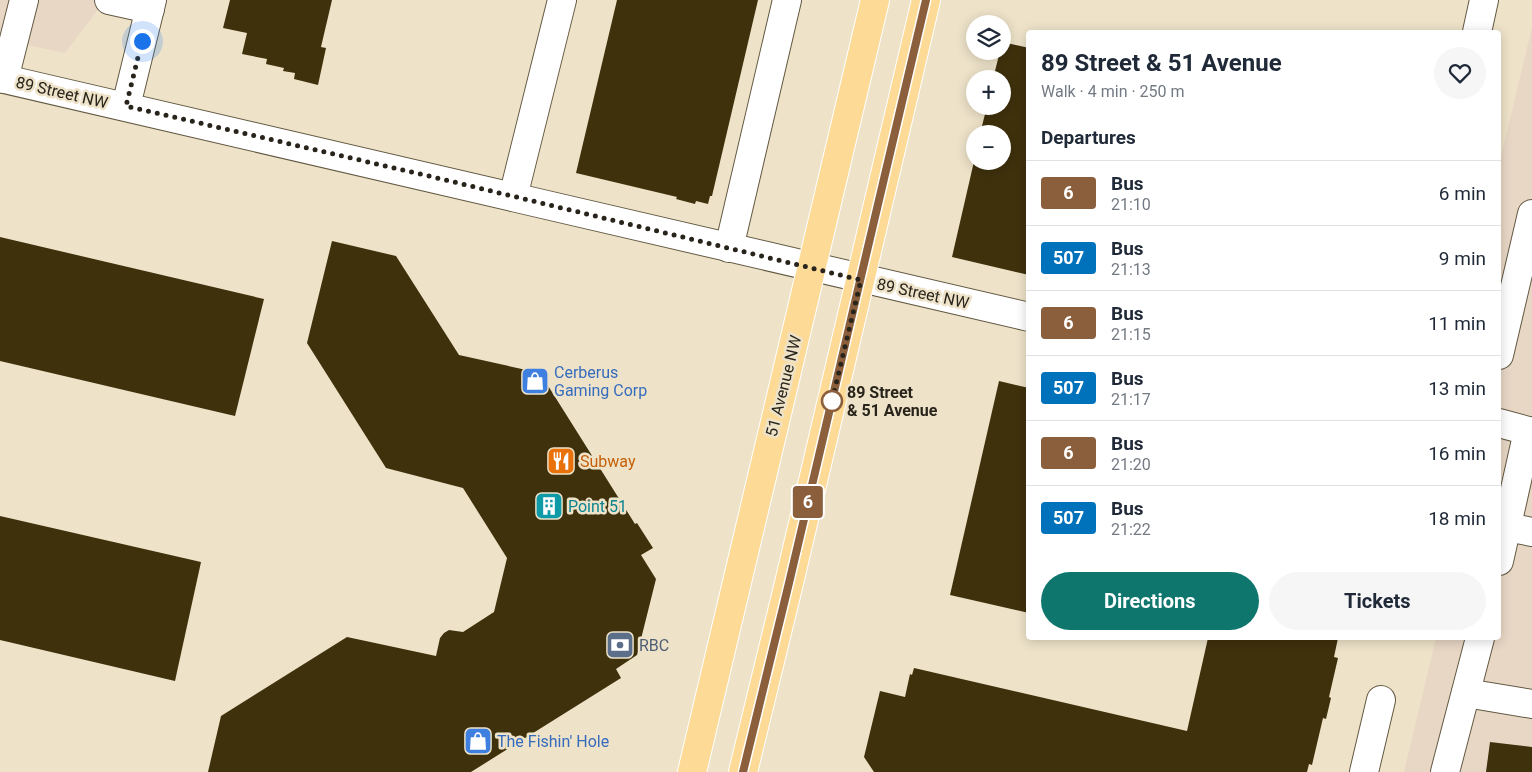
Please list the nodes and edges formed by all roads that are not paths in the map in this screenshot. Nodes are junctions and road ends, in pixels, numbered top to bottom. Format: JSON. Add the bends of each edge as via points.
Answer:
{"nodes":[{"id":1,"x":24,"y":0,"type":"edge"},
{"id":2,"x":109,"y":0,"type":"edge"},
{"id":3,"x":562,"y":0,"type":"edge"},
{"id":4,"x":787,"y":0,"type":"edge"},
{"id":5,"x":874,"y":0,"type":"edge"},
{"id":6,"x":926,"y":0,"type":"edge"},
{"id":7,"x":1484,"y":0,"type":"edge"},
{"id":8,"x":151,"y":4,"type":"edge"},
{"id":9,"x":1477,"y":30,"type":"edge"},
{"id":10,"x":2,"y":78,"type":"edge"},
{"id":11,"x":126,"y":106,"type":"junction"},
{"id":12,"x":513,"y":197,"type":"junction"},
{"id":13,"x":1532,"y":214,"type":"edge"},
{"id":14,"x":728,"y":248,"type":"junction"},
{"id":15,"x":811,"y":268,"type":"junction"},
{"id":16,"x":861,"y":280,"type":"junction"},
{"id":17,"x":1026,"y":316,"type":"edge"},
{"id":18,"x":1501,"y":346,"type":"edge"},
{"id":19,"x":1501,"y":424,"type":"edge"},
{"id":20,"x":1530,"y":432,"type":"edge"},
{"id":21,"x":1520,"y":530,"type":"edge"},
{"id":22,"x":1501,"y":558,"type":"edge"},
{"id":23,"x":1479,"y":640,"type":"edge"},
{"id":24,"x":1466,"y":693,"type":"junction"},
{"id":25,"x":1382,"y":700,"type":"dead end"},
{"id":26,"x":1532,"y":704,"type":"edge"},
{"id":27,"x":704,"y":722,"type":"junction"},
{"id":28,"x":681,"y":772,"type":"edge"},
{"id":29,"x":692,"y":772,"type":"edge"},
{"id":30,"x":743,"y":772,"type":"edge"},
{"id":31,"x":1364,"y":772,"type":"edge"},
{"id":32,"x":1445,"y":772,"type":"edge"}],
"edges":[{"from":1,"to":10,"type":"street"},
{"from":2,"to":8,"type":"street"},
{"from":3,"to":12,"type":"street"},
{"from":4,"to":14,"type":"street"},
{"from":5,"to":15,"type":"main road","name":"51 Avenue NW"},
{"from":6,"to":16,"type":"main road"},
{"from":7,"to":9,"type":"street"},
{"from":8,"to":11,"type":"street"},
{"from":10,"to":11,"type":"street","name":"89 Street NW"},
{"from":11,"to":12,"type":"street","name":"89 Street NW"},
{"from":12,"to":14,"type":"street","name":"89 Street NW"},
{"from":13,"to":18,"type":"street"},
{"from":14,"to":15,"type":"street","name":"89 Street NW"},
{"from":15,"to":16,"type":"street","name":"89 Street NW"},
{"from":15,"to":27,"type":"main road","name":"51 Avenue NW"},
{"from":16,"to":17,"type":"street","name":"89 Street NW"},
{"from":16,"to":30,"type":"main road"},
{"from":19,"to":20,"type":"street"},
{"from":20,"to":21,"type":"street"},
{"from":21,"to":22,"type":"street"},
{"from":23,"to":24,"type":"street"},
{"from":24,"to":26,"type":"street"},
{"from":24,"to":32,"type":"street"},
{"from":25,"to":31,"type":"street"},
{"from":27,"to":28,"type":"main road"},
{"from":27,"to":29,"type":"main road","name":"51 Avenue NW"}]}
